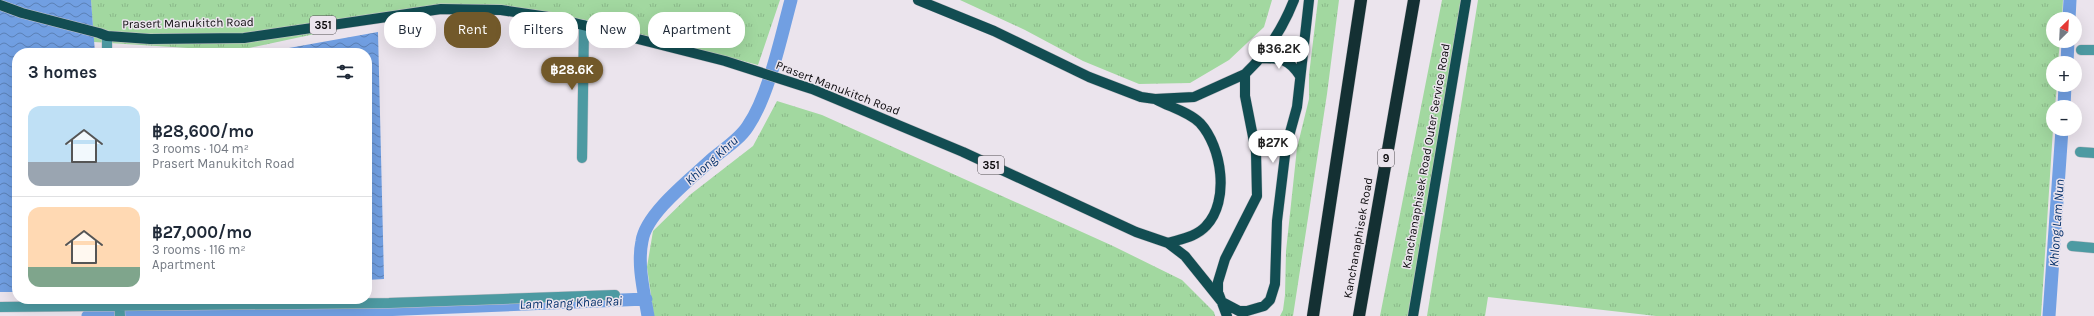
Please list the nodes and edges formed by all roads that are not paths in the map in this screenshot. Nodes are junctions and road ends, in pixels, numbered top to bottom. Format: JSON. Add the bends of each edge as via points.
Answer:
{"nodes":[{"id":1,"x":918,"y":0,"type":"edge"},
{"id":2,"x":1294,"y":0,"type":"edge"},
{"id":3,"x":1309,"y":0,"type":"edge"},
{"id":4,"x":1361,"y":0,"type":"edge"},
{"id":5,"x":1414,"y":0,"type":"edge"},
{"id":6,"x":1466,"y":0,"type":"edge"},
{"id":7,"x":0,"y":5,"type":"edge"},
{"id":8,"x":584,"y":25,"type":"junction"},
{"id":9,"x":103,"y":34,"type":"junction"},
{"id":10,"x":106,"y":48,"type":"edge"},
{"id":11,"x":2081,"y":50,"type":"dead end"},
{"id":12,"x":2094,"y":50,"type":"edge"},
{"id":13,"x":1261,"y":58,"type":"junction"},
{"id":14,"x":1245,"y":74,"type":"junction"},
{"id":15,"x":1300,"y":76,"type":"junction"},
{"id":16,"x":1155,"y":99,"type":"junction"},
{"id":17,"x":2080,"y":152,"type":"dead end"},
{"id":18,"x":2094,"y":153,"type":"edge"},
{"id":19,"x":582,"y":158,"type":"dead end"},
{"id":20,"x":1168,"y":243,"type":"junction"},
{"id":21,"x":2072,"y":246,"type":"dead end"},
{"id":22,"x":2094,"y":248,"type":"edge"},
{"id":23,"x":615,"y":295,"type":"dead end"},
{"id":24,"x":1222,"y":302,"type":"junction"},
{"id":25,"x":372,"y":303,"type":"edge"},
{"id":26,"x":344,"y":304,"type":"edge"},
{"id":27,"x":0,"y":307,"type":"edge"},
{"id":28,"x":119,"y":309,"type":"edge"},
{"id":29,"x":1227,"y":316,"type":"edge"},
{"id":30,"x":1313,"y":316,"type":"edge"},
{"id":31,"x":1359,"y":316,"type":"edge"},
{"id":32,"x":1412,"y":316,"type":"edge"}],
"edges":[{"from":1,"to":16,"type":"main road","via":[[994,31],[1119,90]]},
{"from":2,"to":13,"type":"main road","via":[[1286,19]]},
{"from":3,"to":15,"type":"main road"},
{"from":4,"to":30,"type":"highway"},
{"from":5,"to":31,"type":"highway","name":"Kanchanaphisek Road","number":"9"},
{"from":6,"to":32,"type":"main road","name":"Kanchanaphisek Road Outer Service Road"},
{"from":7,"to":9,"type":"main road","name":"Prasert Manukitch Road","number":"351"},
{"from":8,"to":9,"type":"main road","name":"Prasert Manukitch Road","number":"351","via":[[501,10],[441,9],[244,38],[150,39]]},
{"from":8,"to":19,"type":"street"},
{"from":8,"to":20,"type":"main road","name":"Prasert Manukitch Road","number":"351","via":[[725,61],[812,89],[963,152],[1136,232]]},
{"from":9,"to":10,"type":"street"},
{"from":11,"to":12,"type":"street"},
{"from":13,"to":14,"type":"main road"},
{"from":13,"to":15,"type":"main road","via":[[1283,60],[1293,65]]},
{"from":14,"to":16,"type":"main road","via":[[1194,97]]},
{"from":14,"to":24,"type":"main road","via":[[1246,96],[1256,152],[1257,196],[1221,270],[1218,292]]},
{"from":15,"to":24,"type":"main road","via":[[1297,107],[1286,147],[1272,295],[1264,306],[1247,311],[1240,311]]},
{"from":16,"to":20,"type":"main road","via":[[1200,123],[1214,145],[1218,166],[1218,207],[1213,217],[1206,226],[1190,237]]},
{"from":17,"to":18,"type":"street"},
{"from":20,"to":24,"type":"main road","name":"Prasert Manukitch Road","number":"351","via":[[1185,256]]},
{"from":21,"to":22,"type":"street"},
{"from":23,"to":25,"type":"street"},
{"from":24,"to":29,"type":"main road"},
{"from":26,"to":28,"type":"street"},
{"from":27,"to":28,"type":"street"}]}
